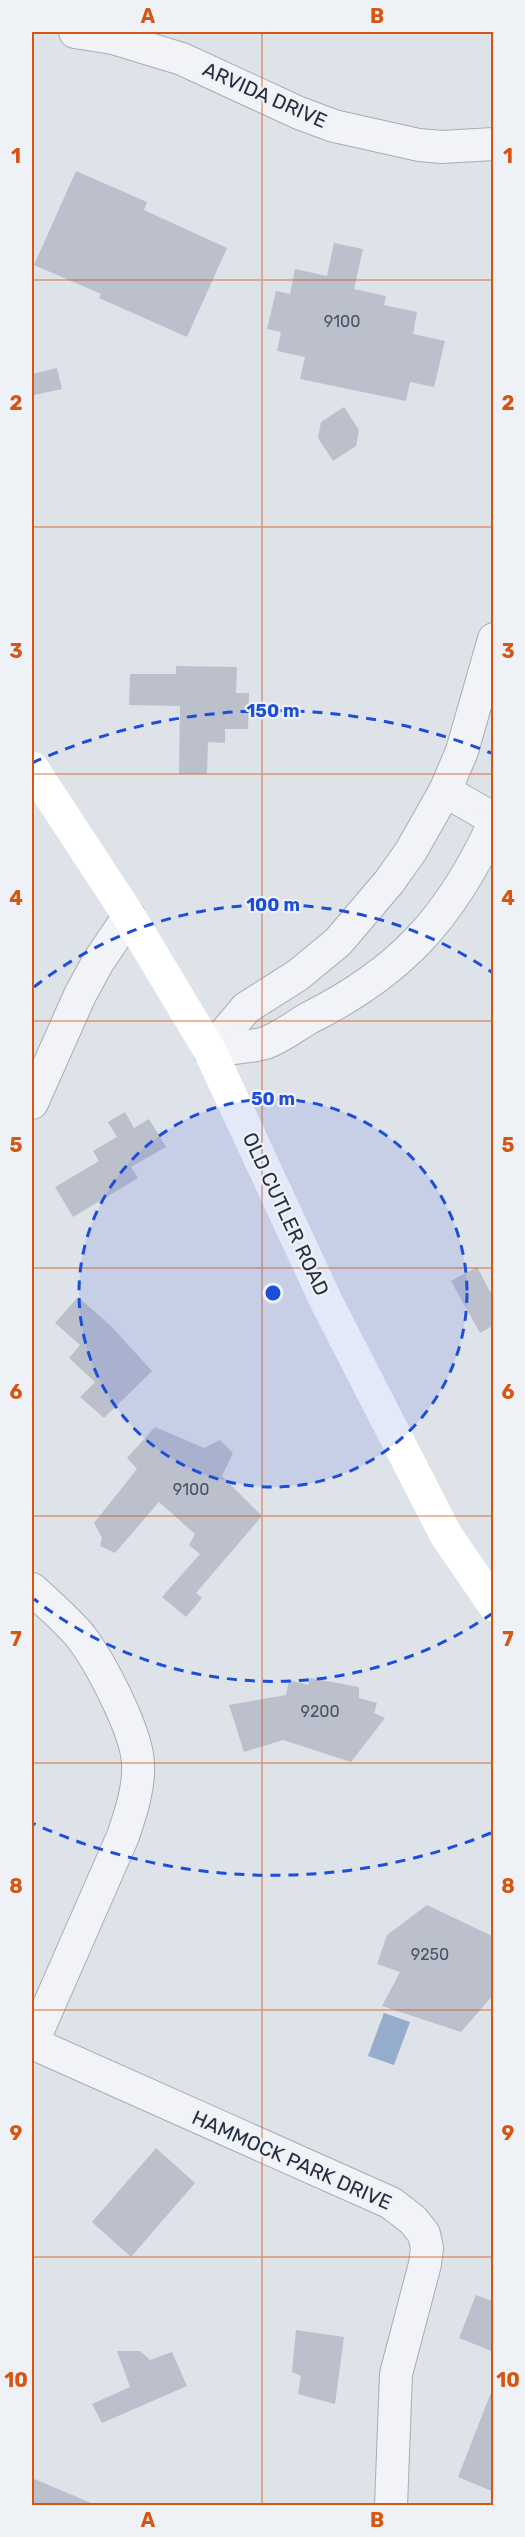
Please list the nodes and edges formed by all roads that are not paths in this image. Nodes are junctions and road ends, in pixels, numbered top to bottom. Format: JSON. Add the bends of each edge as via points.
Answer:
{"nodes":[{"id":1,"x":75,"y":32,"type":"edge"},
{"id":2,"x":494,"y":144,"type":"edge"},
{"id":3,"x":494,"y":639,"type":"edge"},
{"id":4,"x":32,"y":768,"type":"edge"},
{"id":5,"x":445,"y":791,"type":"junction"},
{"id":6,"x":494,"y":821,"type":"edge"},
{"id":7,"x":129,"y":916,"type":"junction"},
{"id":8,"x":210,"y":1050,"type":"junction"},
{"id":9,"x":32,"y":1103,"type":"edge"},
{"id":10,"x":32,"y":1589,"type":"edge"},
{"id":11,"x":494,"y":1605,"type":"edge"},
{"id":12,"x":32,"y":2044,"type":"edge"},
{"id":13,"x":391,"y":2505,"type":"edge"}],
"edges":[{"from":1,"to":2,"type":"street","name":"ARVIDA DRIVE","via":[[182,59],[343,129],[419,145]]},
{"from":3,"to":5,"type":"street","via":[[473,716]]},
{"from":4,"to":7,"type":"main road","name":"OLD CUTLER ROAD"},
{"from":5,"to":6,"type":"street"},
{"from":5,"to":8,"type":"street","via":[[406,859],[338,942],[298,975],[246,1008]]},
{"from":6,"to":8,"type":"street","via":[[443,912],[393,965],[333,1007],[266,1043]]},
{"from":7,"to":8,"type":"main road","name":"OLD CUTLER ROAD"},
{"from":7,"to":9,"type":"street","via":[[80,995]]},
{"from":8,"to":11,"type":"main road","name":"OLD CUTLER ROAD","via":[[326,1301],[446,1535]]},
{"from":10,"to":12,"type":"street","via":[[71,1625],[95,1658],[127,1722],[139,1762],[133,1805],[123,1836]]},
{"from":12,"to":13,"type":"street","name":"HAMMOCK PARK DRIVE","via":[[391,2203],[424,2234],[425,2264],[394,2391]]}]}
